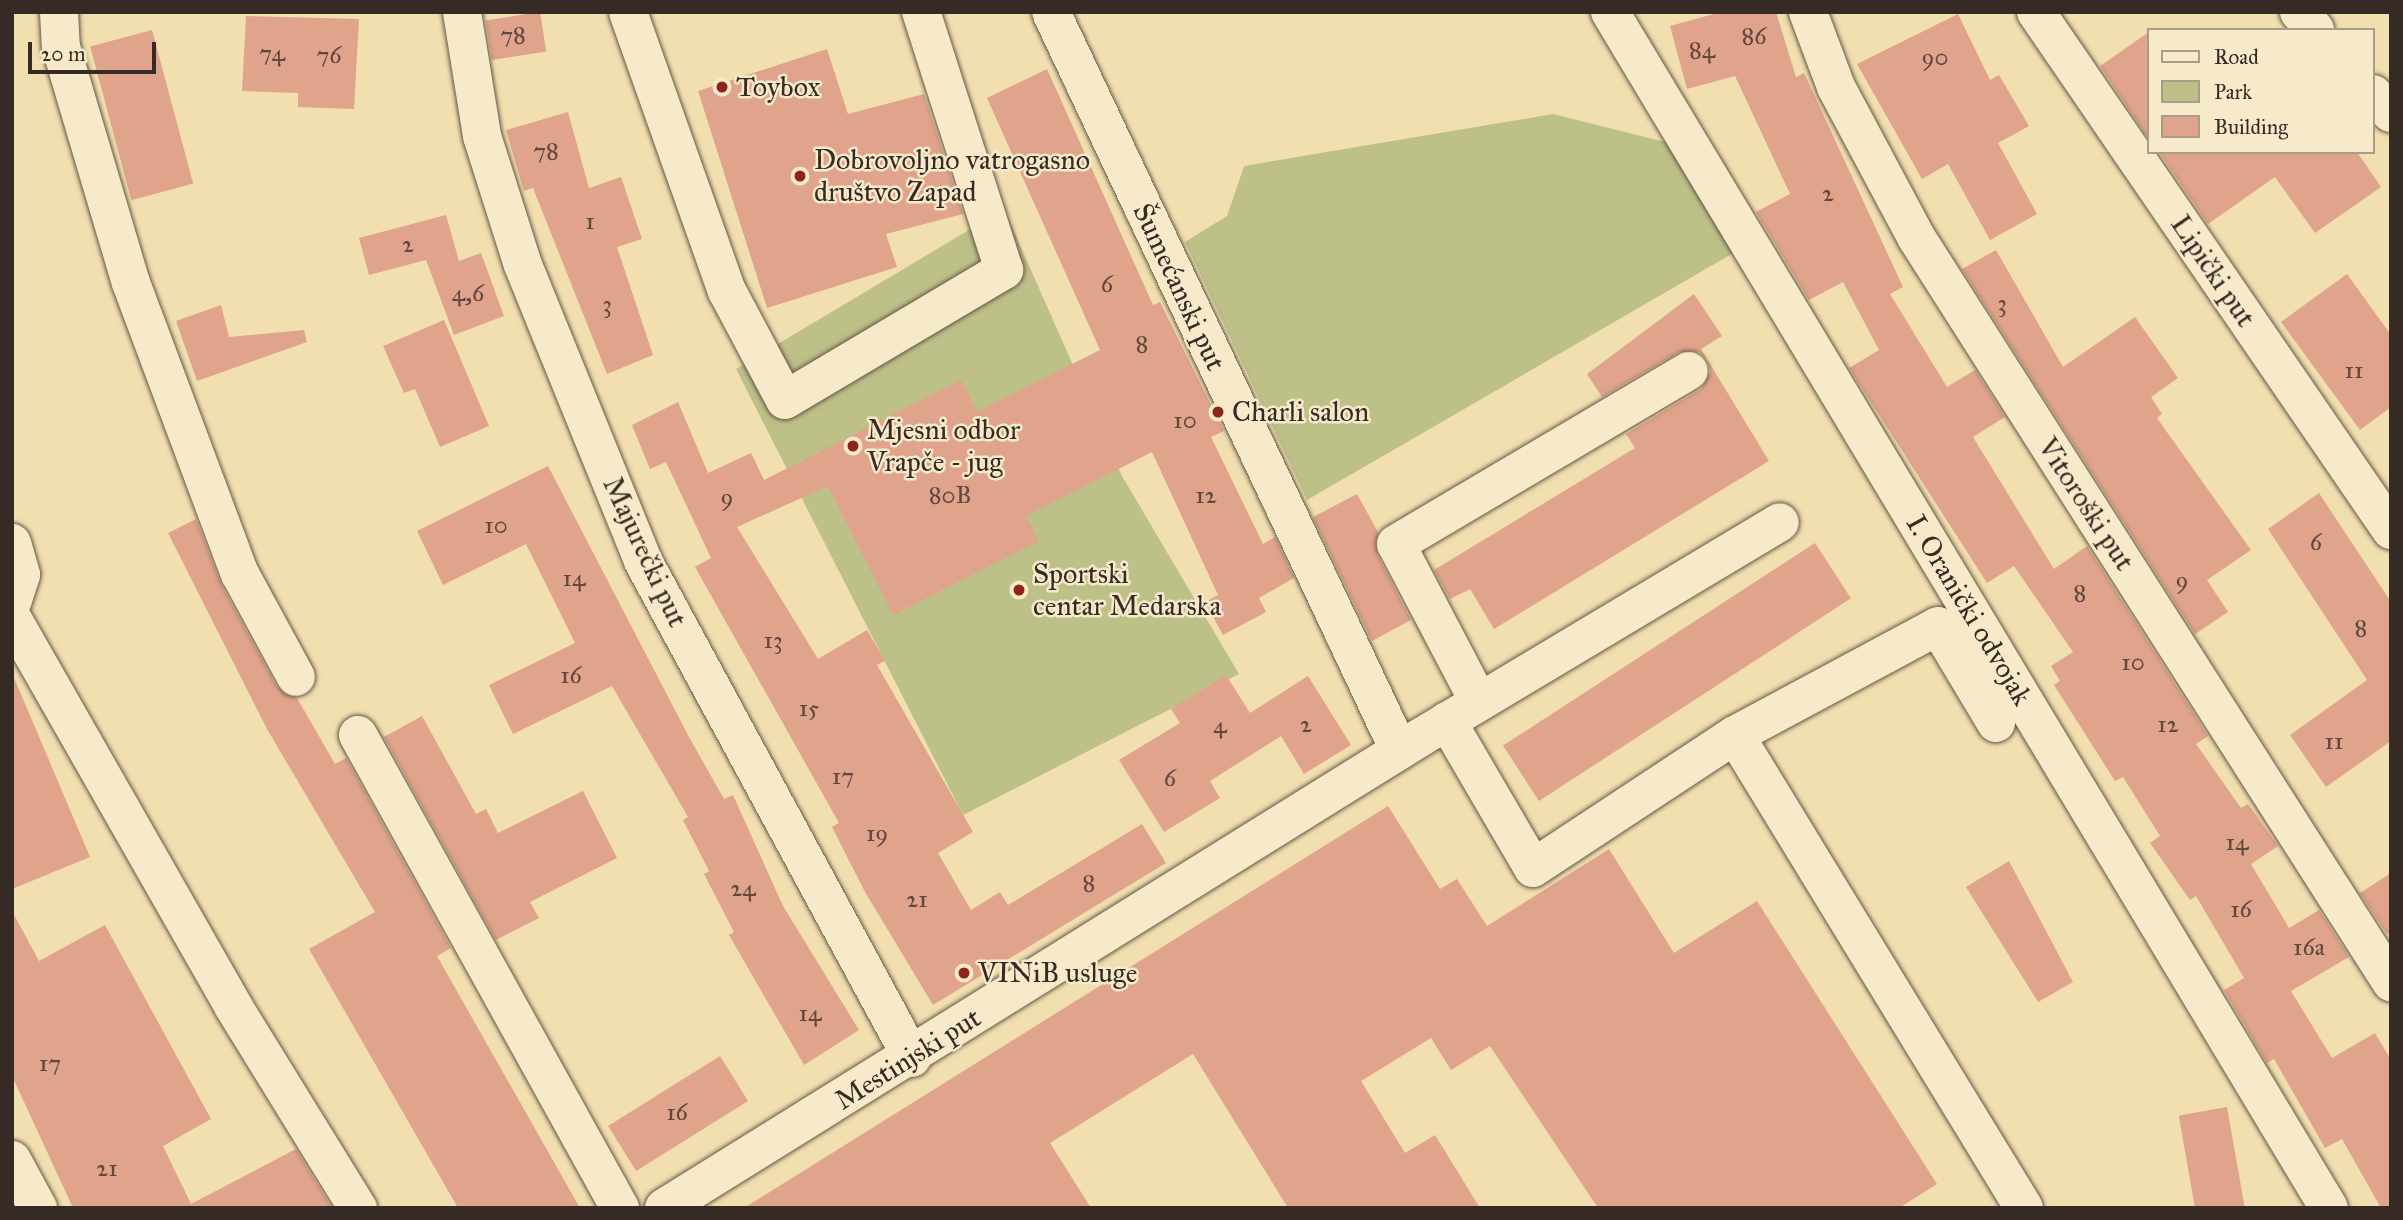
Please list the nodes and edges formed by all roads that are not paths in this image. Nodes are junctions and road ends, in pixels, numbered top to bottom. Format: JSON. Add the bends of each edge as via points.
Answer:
{"nodes":[{"id":1,"x":59,"y":12,"type":"edge"},
{"id":2,"x":462,"y":12,"type":"edge"},
{"id":3,"x":628,"y":12,"type":"edge"},
{"id":4,"x":921,"y":12,"type":"edge"},
{"id":5,"x":1051,"y":12,"type":"edge"},
{"id":6,"x":1610,"y":12,"type":"edge"},
{"id":7,"x":1808,"y":12,"type":"edge"},
{"id":8,"x":2036,"y":12,"type":"edge"},
{"id":9,"x":2299,"y":12,"type":"edge"},
{"id":10,"x":2313,"y":28,"type":"edge"},
{"id":11,"x":2375,"y":96,"type":"edge"},
{"id":12,"x":2391,"y":113,"type":"edge"},
{"id":13,"x":1689,"y":371,"type":"dead end"},
{"id":14,"x":1780,"y":522,"type":"dead end"},
{"id":15,"x":2391,"y":530,"type":"edge"},
{"id":16,"x":12,"y":542,"type":"edge"},
{"id":17,"x":12,"y":602,"type":"edge"},
{"id":18,"x":12,"y":618,"type":"edge"},
{"id":19,"x":296,"y":677,"type":"dead end"},
{"id":20,"x":1479,"y":702,"type":"junction"},
{"id":21,"x":1447,"y":721,"type":"junction"},
{"id":22,"x":1996,"y":723,"type":"dead end"},
{"id":23,"x":358,"y":734,"type":"dead end"},
{"id":24,"x":1735,"y":735,"type":"junction"},
{"id":25,"x":1399,"y":750,"type":"junction"},
{"id":26,"x":2391,"y":982,"type":"edge"},
{"id":27,"x":912,"y":1058,"type":"junction"},
{"id":28,"x":12,"y":1160,"type":"edge"},
{"id":29,"x":38,"y":1208,"type":"edge"},
{"id":30,"x":358,"y":1208,"type":"edge"},
{"id":31,"x":620,"y":1208,"type":"edge"},
{"id":32,"x":664,"y":1208,"type":"edge"},
{"id":33,"x":2024,"y":1208,"type":"edge"},
{"id":34,"x":2329,"y":1208,"type":"edge"}],
"edges":[{"from":1,"to":19,"type":"street","via":[[61,47],[131,283],[240,574]]},
{"from":2,"to":27,"type":"street","name":"Majurečki put","via":[[482,136],[523,264],[643,561]]},
{"from":3,"to":4,"type":"street","via":[[727,291],[785,400],[1004,270]]},
{"from":5,"to":25,"type":"street","name":"Šumećanski put"},
{"from":6,"to":34,"type":"street","name":"I. Oranički odvojak"},
{"from":7,"to":26,"type":"street","name":"Vitoroški put","via":[[1836,87],[1916,237]]},
{"from":8,"to":15,"type":"street","name":"Lipički put"},
{"from":9,"to":10,"type":"street"},
{"from":11,"to":12,"type":"street"},
{"from":13,"to":20,"type":"street","via":[[1396,544]]},
{"from":14,"to":20,"type":"street","name":"Mestinjski put"},
{"from":16,"to":17,"type":"street","via":[[21,575]]},
{"from":18,"to":30,"type":"street","via":[[233,1006]]},
{"from":20,"to":21,"type":"street","name":"Mestinjski put"},
{"from":21,"to":24,"type":"street","via":[[1533,868]]},
{"from":21,"to":25,"type":"street","name":"Mestinjski put"},
{"from":22,"to":24,"type":"street","via":[[1938,626]]},
{"from":23,"to":31,"type":"street"},
{"from":24,"to":33,"type":"street"},
{"from":25,"to":27,"type":"street","name":"Mestinjski put"},
{"from":27,"to":32,"type":"street","name":"Mestinjski put"},
{"from":28,"to":29,"type":"street"}]}
